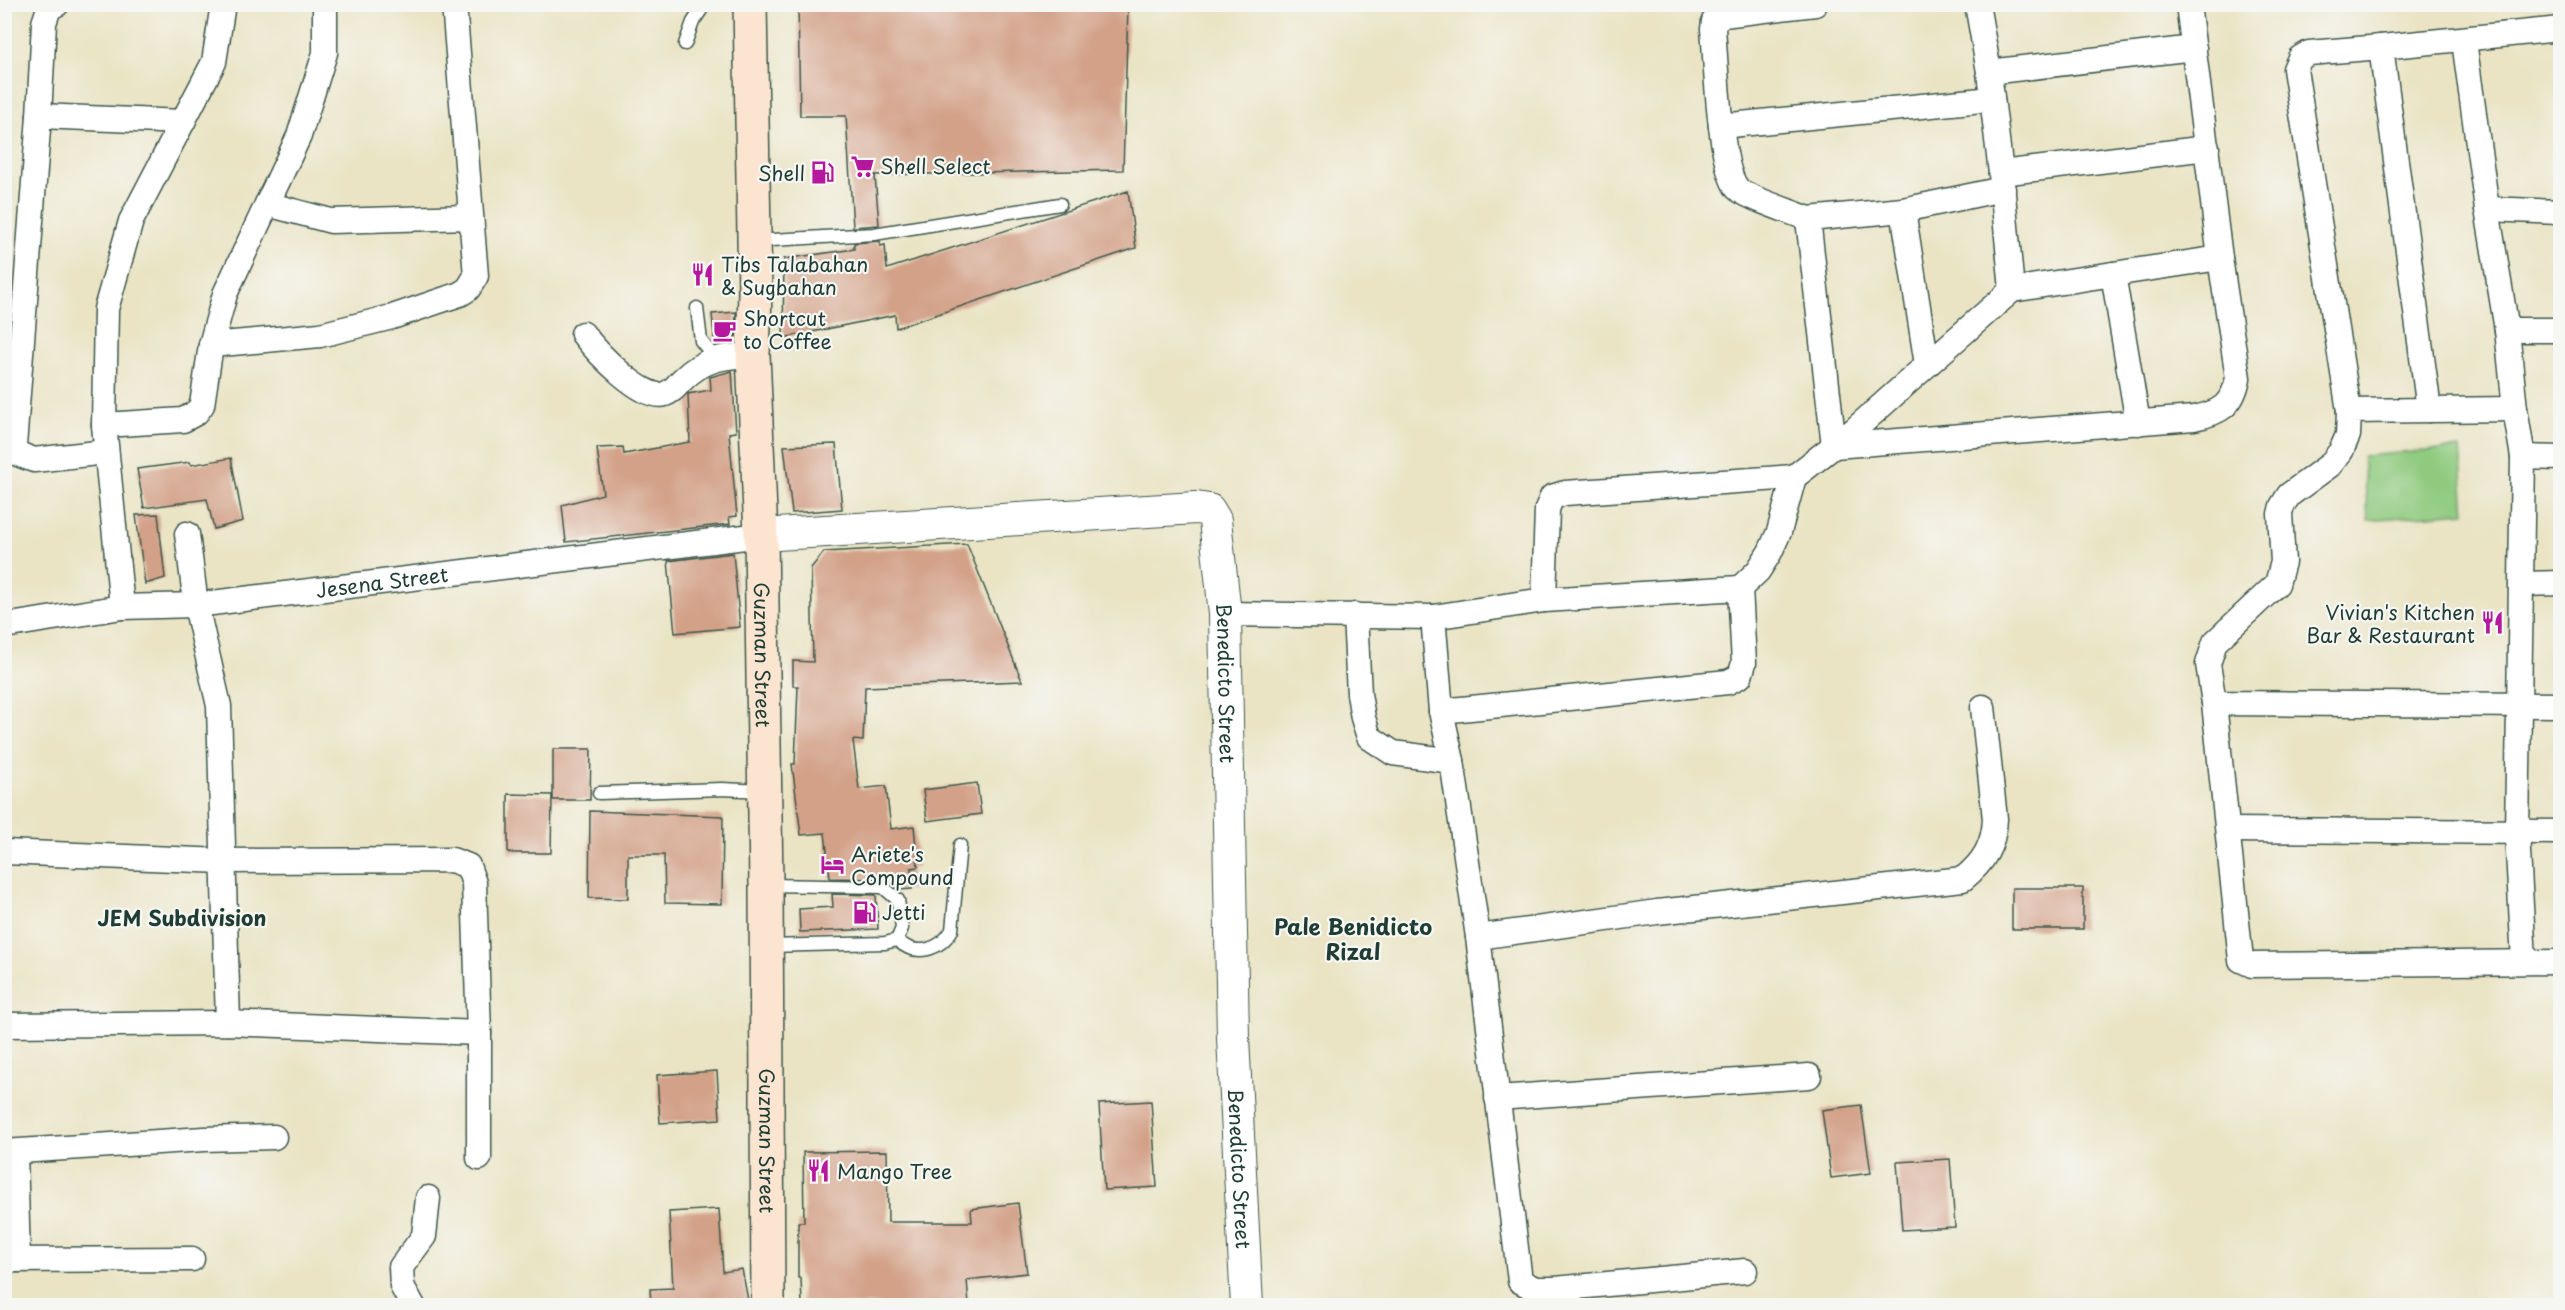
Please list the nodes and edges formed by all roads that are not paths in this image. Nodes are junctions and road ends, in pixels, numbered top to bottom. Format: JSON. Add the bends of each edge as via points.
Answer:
{"nodes":[{"id":1,"x":57,"y":4,"type":"edge"},
{"id":2,"x":223,"y":4,"type":"edge"},
{"id":3,"x":325,"y":4,"type":"edge"},
{"id":4,"x":454,"y":4,"type":"edge"},
{"id":5,"x":705,"y":4,"type":"edge"},
{"id":6,"x":750,"y":4,"type":"edge"},
{"id":7,"x":1815,"y":4,"type":"edge"},
{"id":8,"x":1977,"y":4,"type":"edge"},
{"id":9,"x":2188,"y":4,"type":"edge"},
{"id":10,"x":2560,"y":29,"type":"edge"},
{"id":11,"x":2464,"y":40,"type":"junction"},
{"id":12,"x":685,"y":44,"type":"dead end"},
{"id":13,"x":2381,"y":47,"type":"junction"},
{"id":14,"x":2194,"y":48,"type":"junction"},
{"id":15,"x":1989,"y":72,"type":"junction"},
{"id":16,"x":1992,"y":99,"type":"junction"},
{"id":17,"x":39,"y":116,"type":"junction"},
{"id":18,"x":183,"y":122,"type":"junction"},
{"id":19,"x":1721,"y":126,"type":"junction"},
{"id":20,"x":2207,"y":148,"type":"junction"},
{"id":21,"x":2002,"y":181,"type":"junction"},
{"id":22,"x":267,"y":204,"type":"junction"},
{"id":23,"x":1060,"y":204,"type":"dead end"},
{"id":24,"x":1903,"y":210,"type":"junction"},
{"id":25,"x":2487,"y":210,"type":"junction"},
{"id":26,"x":2560,"y":212,"type":"edge"},
{"id":27,"x":469,"y":217,"type":"junction"},
{"id":28,"x":1808,"y":219,"type":"junction"},
{"id":29,"x":754,"y":242,"type":"junction"},
{"id":30,"x":2220,"y":258,"type":"junction"},
{"id":31,"x":2114,"y":274,"type":"junction"},
{"id":32,"x":2012,"y":290,"type":"junction"},
{"id":33,"x":697,"y":308,"type":"dead end"},
{"id":34,"x":2508,"y":330,"type":"junction"},
{"id":35,"x":2560,"y":330,"type":"edge"},
{"id":36,"x":583,"y":334,"type":"dead end"},
{"id":37,"x":211,"y":345,"type":"junction"},
{"id":38,"x":753,"y":355,"type":"junction"},
{"id":39,"x":715,"y":358,"type":"junction"},
{"id":40,"x":1927,"y":365,"type":"junction"},
{"id":41,"x":2515,"y":409,"type":"junction"},
{"id":42,"x":2429,"y":410,"type":"junction"},
{"id":43,"x":2349,"y":411,"type":"junction"},
{"id":44,"x":2138,"y":423,"type":"junction"},
{"id":45,"x":104,"y":425,"type":"junction"},
{"id":46,"x":1834,"y":447,"type":"junction"},
{"id":47,"x":106,"y":452,"type":"junction"},
{"id":48,"x":2523,"y":458,"type":"junction"},
{"id":49,"x":2560,"y":458,"type":"edge"},
{"id":50,"x":1794,"y":477,"type":"junction"},
{"id":51,"x":187,"y":534,"type":"dead end"},
{"id":52,"x":761,"y":535,"type":"junction"},
{"id":53,"x":2560,"y":583,"type":"edge"},
{"id":54,"x":2522,"y":584,"type":"junction"},
{"id":55,"x":1740,"y":588,"type":"junction"},
{"id":56,"x":1544,"y":600,"type":"junction"},
{"id":57,"x":196,"y":605,"type":"junction"},
{"id":58,"x":122,"y":607,"type":"junction"},
{"id":59,"x":1225,"y":614,"type":"junction"},
{"id":60,"x":1355,"y":615,"type":"junction"},
{"id":61,"x":1433,"y":617,"type":"junction"},
{"id":62,"x":4,"y":626,"type":"edge"},
{"id":63,"x":2214,"y":704,"type":"junction"},
{"id":64,"x":2519,"y":705,"type":"junction"},
{"id":65,"x":2560,"y":705,"type":"edge"},
{"id":66,"x":1983,"y":707,"type":"dead end"},
{"id":67,"x":1442,"y":711,"type":"junction"},
{"id":68,"x":1452,"y":761,"type":"junction"},
{"id":69,"x":765,"y":791,"type":"junction"},
{"id":70,"x":598,"y":793,"type":"dead end"},
{"id":71,"x":2228,"y":830,"type":"junction"},
{"id":72,"x":2560,"y":832,"type":"edge"},
{"id":73,"x":2517,"y":833,"type":"junction"},
{"id":74,"x":960,"y":845,"type":"dead end"},
{"id":75,"x":4,"y":852,"type":"edge"},
{"id":76,"x":223,"y":861,"type":"junction"},
{"id":77,"x":766,"y":885,"type":"junction"},
{"id":78,"x":1478,"y":937,"type":"junction"},
{"id":79,"x":897,"y":940,"type":"junction"},
{"id":80,"x":767,"y":946,"type":"junction"},
{"id":81,"x":2524,"y":961,"type":"junction"},
{"id":82,"x":2560,"y":962,"type":"edge"},
{"id":83,"x":228,"y":1023,"type":"junction"},
{"id":84,"x":4,"y":1025,"type":"edge"},
{"id":85,"x":479,"y":1033,"type":"junction"},
{"id":86,"x":1809,"y":1076,"type":"dead end"},
{"id":87,"x":1497,"y":1098,"type":"junction"},
{"id":88,"x":274,"y":1137,"type":"dead end"},
{"id":89,"x":10,"y":1152,"type":"edge"},
{"id":90,"x":479,"y":1158,"type":"dead end"},
{"id":91,"x":428,"y":1198,"type":"dead end"},
{"id":92,"x":192,"y":1259,"type":"dead end"},
{"id":93,"x":11,"y":1260,"type":"edge"},
{"id":94,"x":1745,"y":1271,"type":"dead end"},
{"id":95,"x":412,"y":1305,"type":"edge"},
{"id":96,"x":768,"y":1305,"type":"edge"},
{"id":97,"x":1247,"y":1305,"type":"edge"}],
"edges":[{"from":1,"to":17,"type":"street","via":[[49,9],[44,23]]},
{"from":2,"to":18,"type":"street","via":[[214,62]]},
{"from":3,"to":22,"type":"street","via":[[325,53],[298,136]]},
{"from":4,"to":27,"type":"street"},
{"from":5,"to":12,"type":"lane"},
{"from":6,"to":29,"type":"main road","name":"Guzman Street"},
{"from":7,"to":19,"type":"street","via":[[1723,15],[1714,21]]},
{"from":8,"to":15,"type":"street"},
{"from":9,"to":14,"type":"street"},
{"from":10,"to":11,"type":"street"},
{"from":11,"to":13,"type":"street"},
{"from":11,"to":25,"type":"street"},
{"from":13,"to":42,"type":"street"},
{"from":13,"to":43,"type":"street","via":[[2309,53],[2300,58],[2295,69]]},
{"from":14,"to":15,"type":"street"},
{"from":14,"to":20,"type":"street"},
{"from":15,"to":16,"type":"street"},
{"from":16,"to":19,"type":"street"},
{"from":16,"to":21,"type":"street"},
{"from":17,"to":18,"type":"street"},
{"from":17,"to":47,"type":"street","via":[[14,446],[18,454],[34,460]]},
{"from":18,"to":45,"type":"street","via":[[131,221],[106,309]]},
{"from":19,"to":28,"type":"street","via":[[1737,189]]},
{"from":20,"to":21,"type":"street"},
{"from":20,"to":30,"type":"street"},
{"from":21,"to":24,"type":"street"},
{"from":21,"to":32,"type":"street"},
{"from":22,"to":27,"type":"street","via":[[331,221]]},
{"from":22,"to":37,"type":"street","via":[[225,294]]},
{"from":23,"to":29,"type":"lane","via":[[874,234]]},
{"from":24,"to":28,"type":"street"},
{"from":24,"to":40,"type":"street"},
{"from":25,"to":26,"type":"street"},
{"from":25,"to":34,"type":"street"},
{"from":27,"to":37,"type":"street","via":[[476,276],[460,294],[320,335]]},
{"from":28,"to":46,"type":"street"},
{"from":29,"to":38,"type":"main road","name":"Guzman Street"},
{"from":30,"to":31,"type":"street"},
{"from":30,"to":44,"type":"street","via":[[2238,378],[2236,390],[2215,414]]},
{"from":31,"to":32,"type":"street"},
{"from":31,"to":44,"type":"street"},
{"from":32,"to":40,"type":"street"},
{"from":33,"to":39,"type":"lane","via":[[701,341]]},
{"from":34,"to":35,"type":"street"},
{"from":34,"to":41,"type":"street"},
{"from":36,"to":39,"type":"street","via":[[624,376],[648,393],[662,396],[674,391],[681,380],[704,362]]},
{"from":37,"to":45,"type":"street","via":[[202,405],[196,413],[183,420]]},
{"from":38,"to":39,"type":"street"},
{"from":38,"to":52,"type":"main road","name":"Guzman Street"},
{"from":40,"to":46,"type":"street"},
{"from":41,"to":42,"type":"street"},
{"from":41,"to":48,"type":"street"},
{"from":42,"to":43,"type":"street"},
{"from":43,"to":63,"type":"street","via":[[2348,435],[2341,451],[2330,465],[2289,495],[2282,506],[2283,562],[2277,584],[2215,642],[2208,664]]},
{"from":44,"to":46,"type":"street"},
{"from":45,"to":47,"type":"street"},
{"from":46,"to":50,"type":"street"},
{"from":47,"to":58,"type":"street"},
{"from":48,"to":49,"type":"street"},
{"from":48,"to":54,"type":"street"},
{"from":50,"to":55,"type":"street","via":[[1770,552]]},
{"from":50,"to":56,"type":"street","via":[[1552,497],[1548,509]]},
{"from":51,"to":57,"type":"street"},
{"from":52,"to":57,"type":"street","name":"Jesena Street"},
{"from":52,"to":59,"type":"street","name":"Benedicto Street","via":[[1209,510],[1215,520]]},
{"from":52,"to":69,"type":"main road","name":"Guzman Street"},
{"from":53,"to":54,"type":"street"},
{"from":54,"to":64,"type":"street"},
{"from":55,"to":56,"type":"street"},
{"from":55,"to":67,"type":"street","via":[[1744,663],[1740,676],[1728,682]]},
{"from":56,"to":61,"type":"street"},
{"from":57,"to":58,"type":"street","name":"Jesena Street"},
{"from":57,"to":76,"type":"street","via":[[219,706]]},
{"from":58,"to":62,"type":"street","name":"Jesena Street"},
{"from":59,"to":60,"type":"street"},
{"from":59,"to":97,"type":"street","name":"Benedicto Street","via":[[1233,1038]]},
{"from":60,"to":61,"type":"street"},
{"from":60,"to":68,"type":"street","via":[[1359,694],[1370,737],[1393,753]]},
{"from":61,"to":67,"type":"street"},
{"from":63,"to":64,"type":"street"},
{"from":63,"to":71,"type":"street"},
{"from":64,"to":65,"type":"street"},
{"from":64,"to":73,"type":"street"},
{"from":66,"to":78,"type":"street","via":[[1995,837],[1985,856],[1963,879],[1657,912]]},
{"from":67,"to":68,"type":"street"},
{"from":68,"to":78,"type":"street"},
{"from":69,"to":70,"type":"lane"},
{"from":69,"to":77,"type":"main road","name":"Guzman Street"},
{"from":71,"to":73,"type":"street"},
{"from":71,"to":81,"type":"street","via":[[2241,960],[2252,965]]},
{"from":72,"to":73,"type":"street"},
{"from":73,"to":81,"type":"street"},
{"from":74,"to":79,"type":"lane","via":[[952,930],[946,941],[918,950]]},
{"from":75,"to":76,"type":"street"},
{"from":76,"to":83,"type":"street"},
{"from":76,"to":85,"type":"street","via":[[452,860],[468,866],[474,883]]},
{"from":77,"to":79,"type":"lane","via":[[883,887],[898,900],[902,928]]},
{"from":77,"to":80,"type":"main road","name":"Guzman Street"},
{"from":78,"to":87,"type":"street"},
{"from":79,"to":80,"type":"lane"},
{"from":80,"to":96,"type":"main road","name":"Guzman Street"},
{"from":81,"to":82,"type":"street"},
{"from":83,"to":84,"type":"street"},
{"from":83,"to":85,"type":"street"},
{"from":85,"to":90,"type":"street"},
{"from":86,"to":87,"type":"street"},
{"from":87,"to":94,"type":"street","via":[[1520,1281],[1535,1289]]},
{"from":88,"to":89,"type":"street"},
{"from":89,"to":93,"type":"street"},
{"from":91,"to":95,"type":"street","via":[[424,1236],[401,1267],[402,1286]]},
{"from":92,"to":93,"type":"street"}]}
